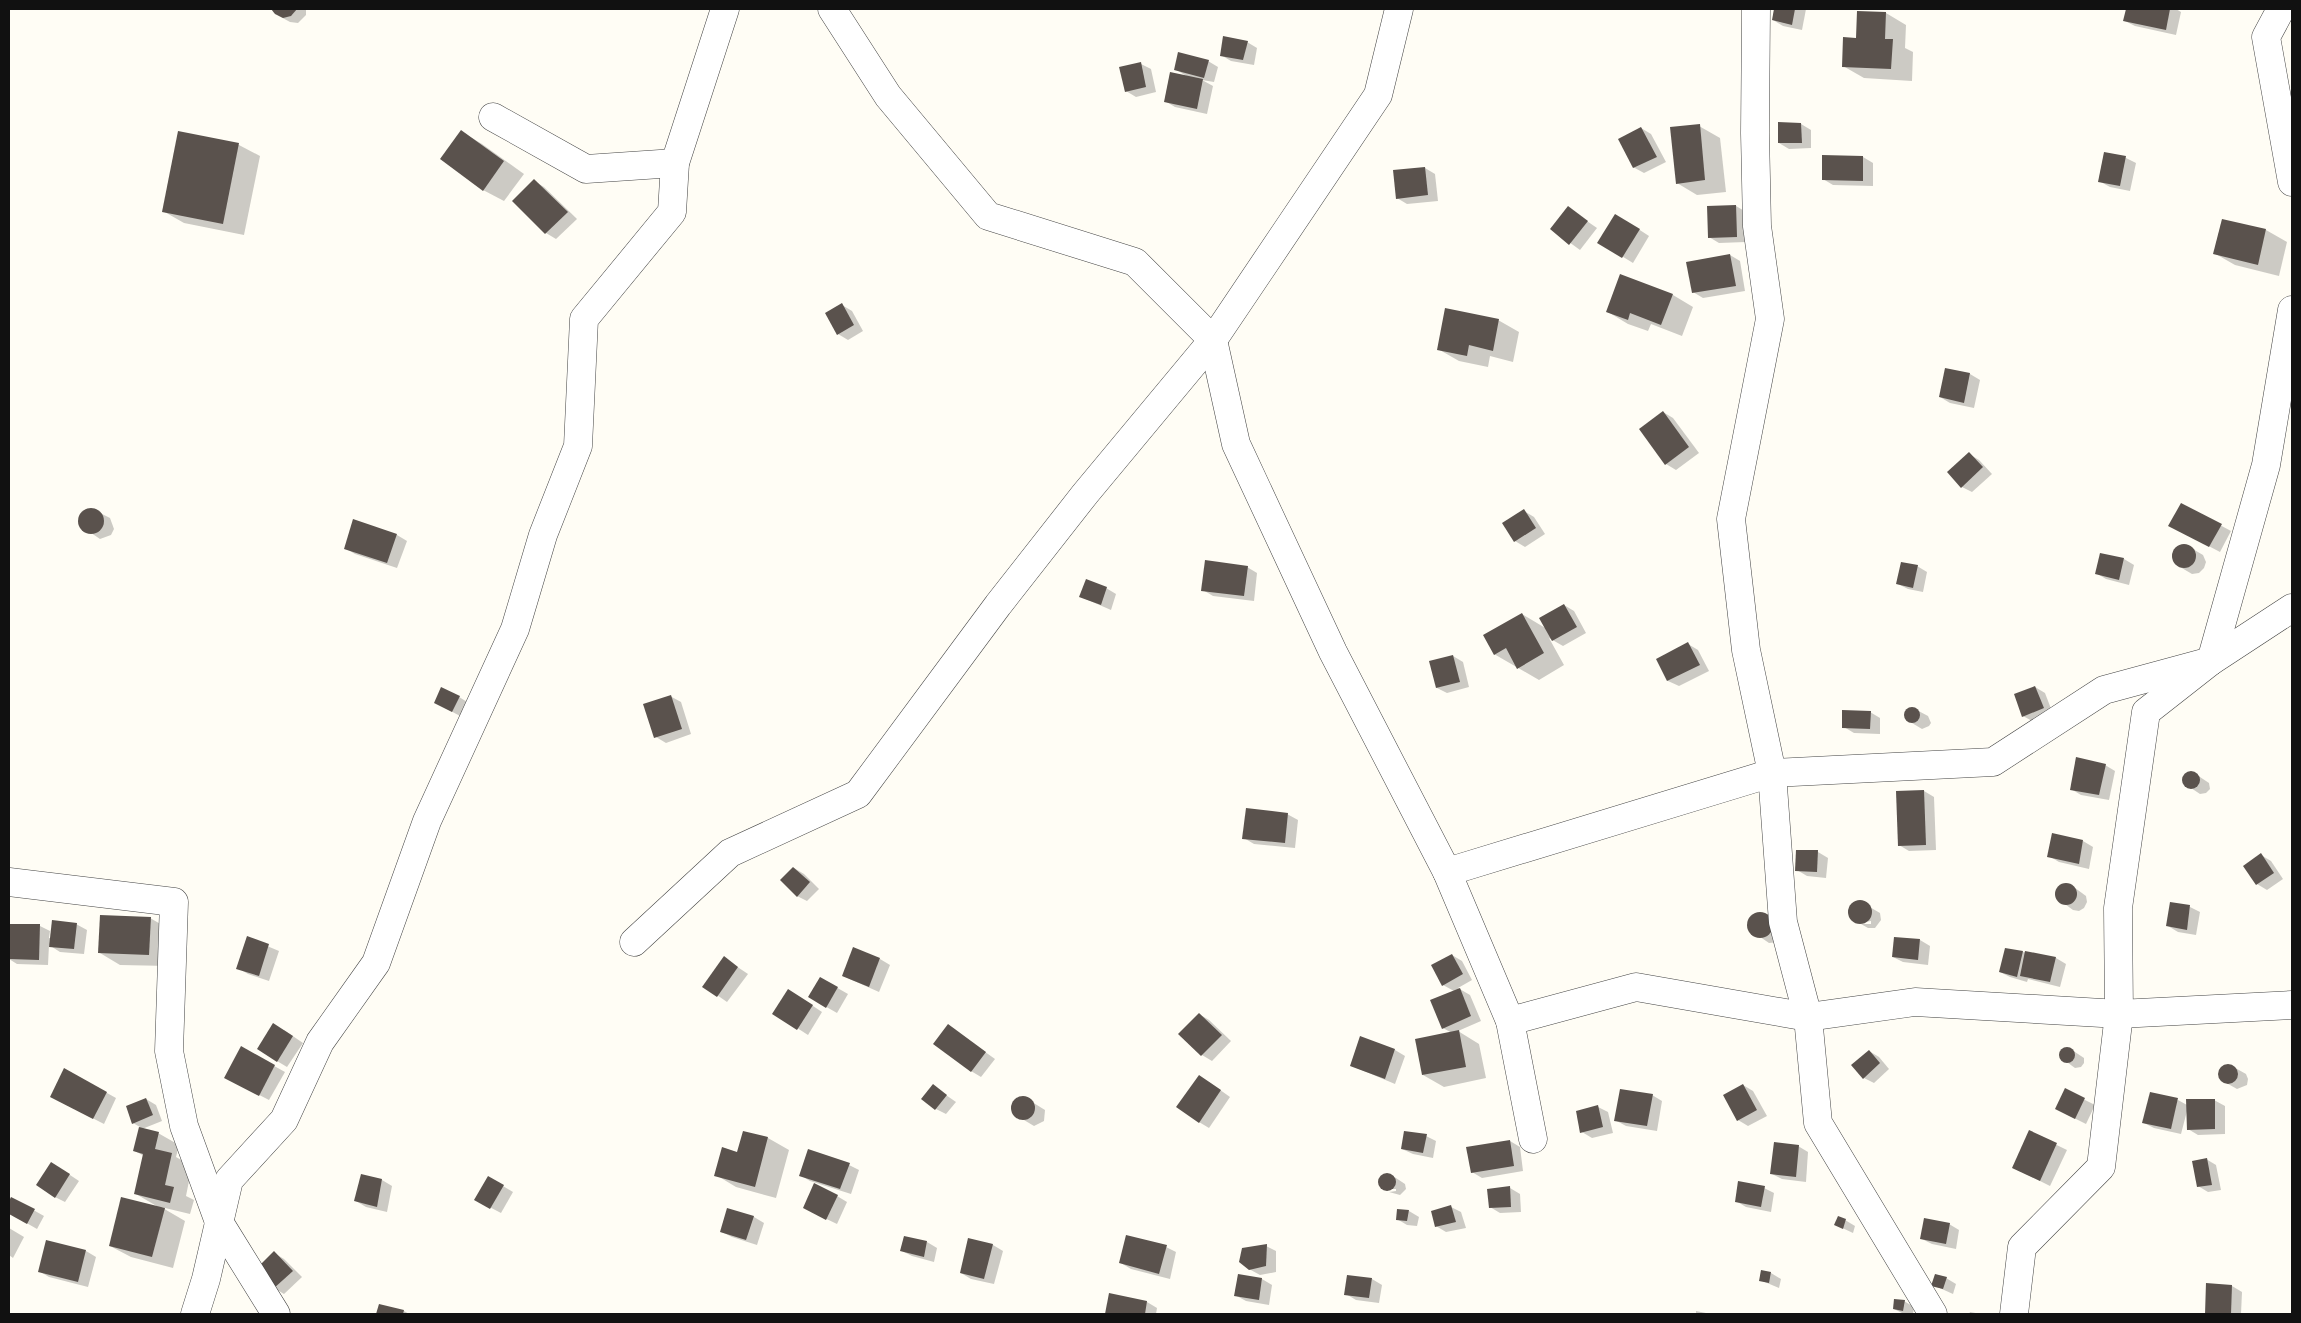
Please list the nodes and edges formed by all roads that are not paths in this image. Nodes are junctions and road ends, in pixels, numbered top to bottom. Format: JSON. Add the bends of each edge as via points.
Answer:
{"nodes":[{"id":1,"x":725,"y":9,"type":"edge"},
{"id":2,"x":832,"y":9,"type":"edge"},
{"id":3,"x":1399,"y":9,"type":"edge"},
{"id":4,"x":1756,"y":9,"type":"edge"},
{"id":5,"x":2281,"y":9,"type":"edge"},
{"id":6,"x":493,"y":117,"type":"dead end"},
{"id":7,"x":674,"y":163,"type":"junction"},
{"id":8,"x":2292,"y":182,"type":"edge"},
{"id":9,"x":2292,"y":310,"type":"edge"},
{"id":10,"x":1213,"y":340,"type":"junction"},
{"id":11,"x":2292,"y":608,"type":"edge"},
{"id":12,"x":2211,"y":661,"type":"junction"},
{"id":13,"x":1772,"y":773,"type":"junction"},
{"id":14,"x":1447,"y":872,"type":"junction"},
{"id":15,"x":9,"y":882,"type":"edge"},
{"id":16,"x":634,"y":942,"type":"dead end"},
{"id":17,"x":2292,"y":1005,"type":"edge"},
{"id":18,"x":2119,"y":1014,"type":"junction"},
{"id":19,"x":1808,"y":1017,"type":"junction"},
{"id":20,"x":1510,"y":1022,"type":"junction"},
{"id":21,"x":1533,"y":1139,"type":"dead end"},
{"id":22,"x":219,"y":1222,"type":"junction"},
{"id":23,"x":195,"y":1314,"type":"edge"},
{"id":24,"x":276,"y":1314,"type":"edge"},
{"id":25,"x":1933,"y":1314,"type":"edge"},
{"id":26,"x":2014,"y":1314,"type":"edge"}],
"edges":[{"from":1,"to":7,"type":"street"},
{"from":2,"to":10,"type":"street","via":[[888,96],[988,216],[1135,262]]},
{"from":3,"to":10,"type":"street","via":[[1378,95]]},
{"from":4,"to":13,"type":"street","via":[[1757,226],[1770,319],[1731,519],[1746,650]]},
{"from":5,"to":8,"type":"street","via":[[2266,37]]},
{"from":6,"to":7,"type":"street","via":[[586,168]]},
{"from":7,"to":22,"type":"street","via":[[672,212],[584,319],[578,446],[544,535],[515,629],[427,821],[376,963],[320,1042],[284,1120],[228,1180]]},
{"from":9,"to":12,"type":"street","via":[[2266,465]]},
{"from":10,"to":14,"type":"street","via":[[1236,444],[1333,652]]},
{"from":10,"to":16,"type":"street","via":[[998,605],[858,794],[730,852]]},
{"from":11,"to":12,"type":"street"},
{"from":12,"to":13,"type":"street","via":[[2104,690],[1993,762]]},
{"from":12,"to":18,"type":"street","via":[[2146,712],[2118,908]]},
{"from":13,"to":14,"type":"street"},
{"from":13,"to":19,"type":"street","via":[[1783,922]]},
{"from":14,"to":20,"type":"street"},
{"from":15,"to":22,"type":"street","via":[[174,902],[169,1051],[184,1126]]},
{"from":17,"to":18,"type":"street"},
{"from":18,"to":19,"type":"street","via":[[1915,1002]]},
{"from":18,"to":26,"type":"street","via":[[2100,1167],[2022,1247]]},
{"from":19,"to":20,"type":"street","via":[[1636,987]]},
{"from":19,"to":25,"type":"street","via":[[1818,1123]]},
{"from":20,"to":21,"type":"street"},
{"from":22,"to":23,"type":"street"},
{"from":22,"to":24,"type":"street"}]}
